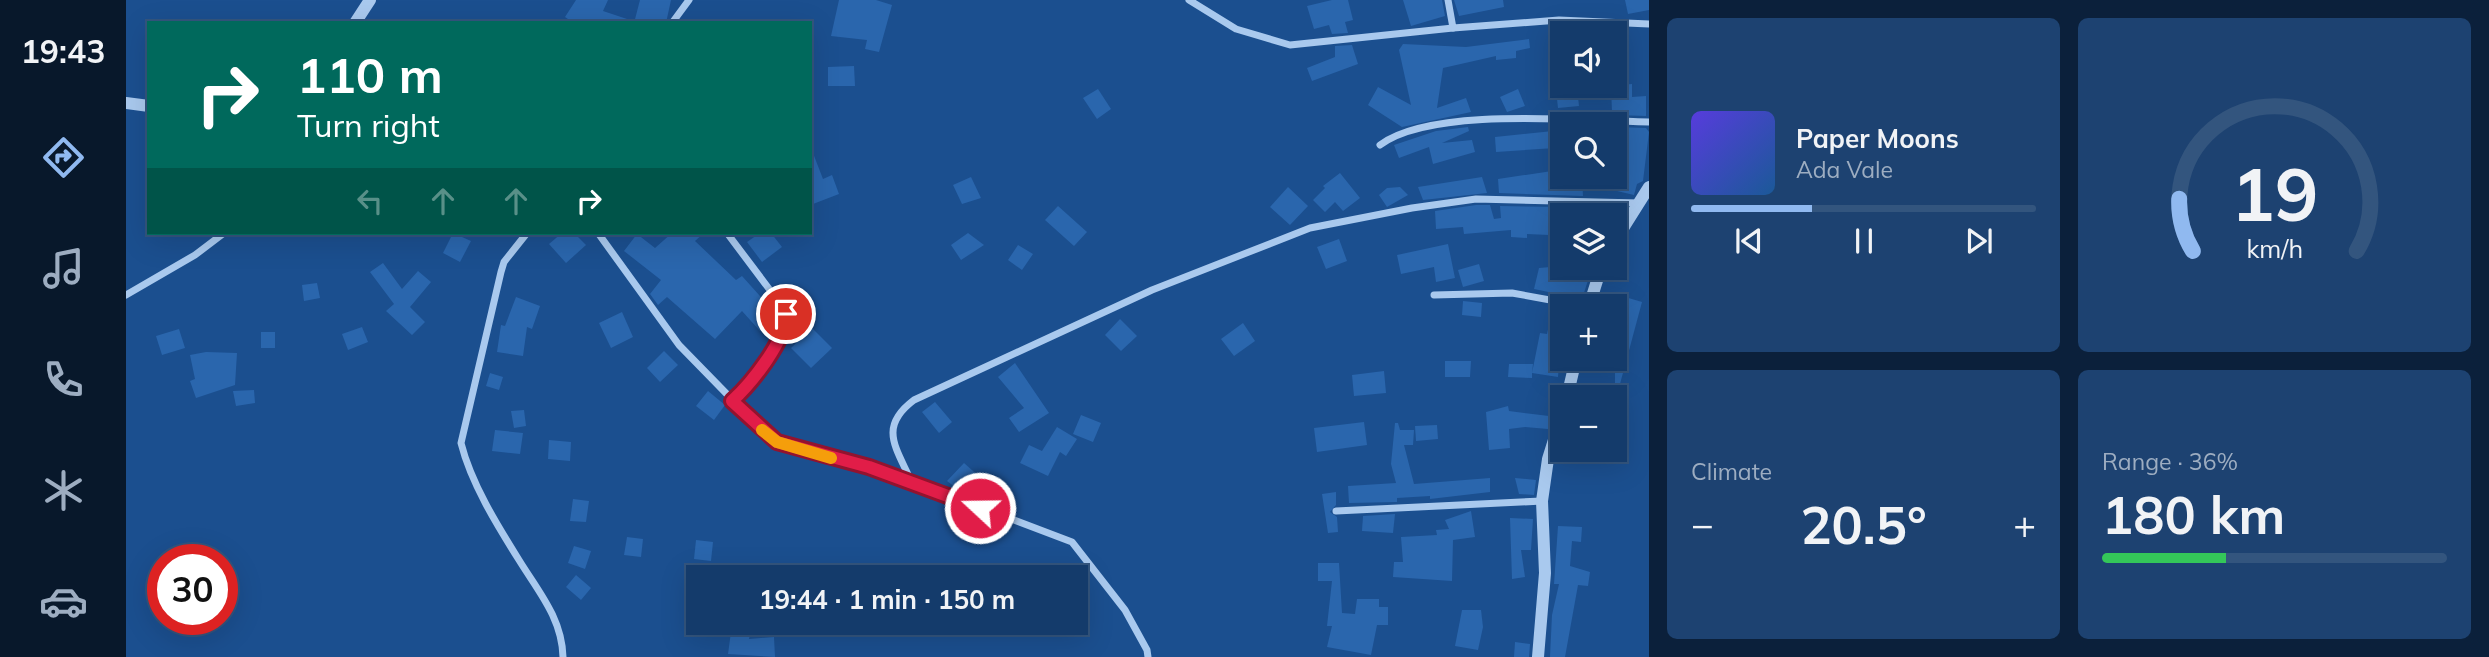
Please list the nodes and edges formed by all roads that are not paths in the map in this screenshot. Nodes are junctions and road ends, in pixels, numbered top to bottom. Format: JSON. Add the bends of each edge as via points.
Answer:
{"nodes":[{"id":1,"x":370,"y":0,"type":"edge"},
{"id":2,"x":688,"y":0,"type":"edge"},
{"id":3,"x":1189,"y":0,"type":"edge"},
{"id":4,"x":1448,"y":0,"type":"edge"},
{"id":5,"x":356,"y":21,"type":"edge"},
{"id":6,"x":673,"y":21,"type":"edge"},
{"id":7,"x":1649,"y":24,"type":"edge"},
{"id":8,"x":1453,"y":28,"type":"junction"},
{"id":9,"x":126,"y":103,"type":"edge"},
{"id":10,"x":147,"y":106,"type":"edge"},
{"id":11,"x":1649,"y":122,"type":"edge"},
{"id":12,"x":1380,"y":145,"type":"dead end"},
{"id":13,"x":1649,"y":187,"type":"edge"},
{"id":14,"x":1640,"y":203,"type":"junction"},
{"id":15,"x":1627,"y":223,"type":"edge"},
{"id":16,"x":221,"y":235,"type":"edge"},
{"id":17,"x":525,"y":235,"type":"edge"},
{"id":18,"x":599,"y":235,"type":"edge"},
{"id":19,"x":729,"y":235,"type":"edge"},
{"id":20,"x":126,"y":295,"type":"edge"},
{"id":21,"x":1434,"y":295,"type":"dead end"},
{"id":22,"x":1550,"y":300,"type":"edge"},
{"id":23,"x":732,"y":401,"type":"junction"},
{"id":24,"x":1550,"y":453,"type":"edge"},
{"id":25,"x":911,"y":481,"type":"junction"},
{"id":26,"x":1542,"y":501,"type":"junction"},
{"id":27,"x":1336,"y":511,"type":"dead end"},
{"id":28,"x":563,"y":657,"type":"edge"},
{"id":29,"x":1147,"y":657,"type":"edge"},
{"id":30,"x":1538,"y":657,"type":"edge"}],
"edges":[{"from":1,"to":5,"type":"street"},
{"from":2,"to":6,"type":"street"},
{"from":3,"to":8,"type":"street","via":[[1236,29],[1290,45]]},
{"from":4,"to":8,"type":"street"},
{"from":7,"to":8,"type":"street","via":[[1559,20]]},
{"from":9,"to":10,"type":"street"},
{"from":11,"to":12,"type":"street","via":[[1470,119],[1400,135]]},
{"from":13,"to":14,"type":"street"},
{"from":14,"to":15,"type":"street"},
{"from":14,"to":25,"type":"street","via":[[1454,201],[1310,228],[1280,238],[1152,290],[914,400],[891,428]]},
{"from":16,"to":20,"type":"street"},
{"from":17,"to":28,"type":"street","via":[[504,262],[461,443],[507,541],[552,611]]},
{"from":18,"to":23,"type":"street","via":[[679,345]]},
{"from":19,"to":23,"type":"street","via":[[782,306],[786,321],[770,354]]},
{"from":21,"to":22,"type":"street","via":[[1511,293]]},
{"from":23,"to":25,"type":"street","via":[[777,442]]},
{"from":24,"to":26,"type":"street"},
{"from":25,"to":29,"type":"street","via":[[1079,547],[1125,610]]},
{"from":26,"to":27,"type":"street"},
{"from":26,"to":30,"type":"street","via":[[1545,573]]}]}
